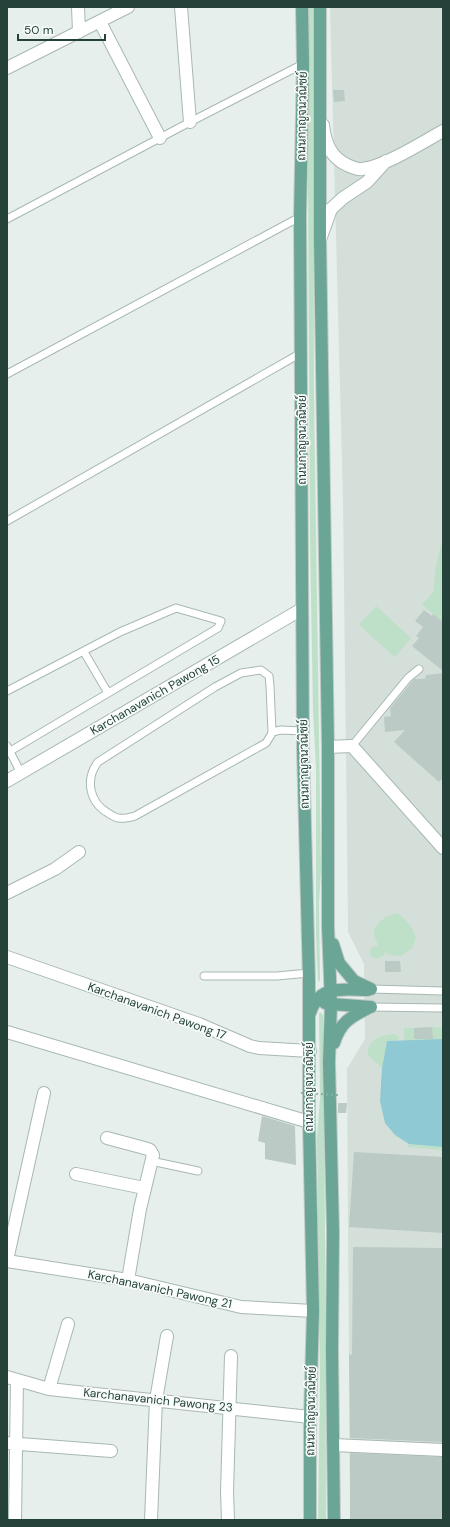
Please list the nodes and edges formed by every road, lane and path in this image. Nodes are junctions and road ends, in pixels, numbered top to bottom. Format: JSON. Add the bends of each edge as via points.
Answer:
{"nodes":[{"id":1,"x":78,"y":7,"type":"edge"},
{"id":2,"x":128,"y":7,"type":"edge"},
{"id":3,"x":181,"y":7,"type":"edge"},
{"id":4,"x":302,"y":7,"type":"edge"},
{"id":5,"x":320,"y":7,"type":"edge"},
{"id":6,"x":100,"y":22,"type":"junction"},
{"id":7,"x":79,"y":32,"type":"junction"},
{"id":8,"x":303,"y":64,"type":"junction"},
{"id":9,"x":7,"y":68,"type":"edge"},
{"id":10,"x":320,"y":94,"type":"junction"},
{"id":11,"x":190,"y":122,"type":"junction"},
{"id":12,"x":443,"y":131,"type":"edge"},
{"id":13,"x":160,"y":138,"type":"junction"},
{"id":14,"x":386,"y":162,"type":"junction"},
{"id":15,"x":300,"y":216,"type":"junction"},
{"id":16,"x":7,"y":220,"type":"edge"},
{"id":17,"x":320,"y":239,"type":"junction"},
{"id":18,"x":302,"y":353,"type":"junction"},
{"id":19,"x":7,"y":374,"type":"edge"},
{"id":20,"x":7,"y":521,"type":"edge"},
{"id":21,"x":302,"y":609,"type":"junction"},
{"id":22,"x":84,"y":652,"type":"junction"},
{"id":23,"x":419,"y":669,"type":"dead end"},
{"id":24,"x":7,"y":691,"type":"edge"},
{"id":25,"x":108,"y":693,"type":"junction"},
{"id":26,"x":303,"y":731,"type":"junction"},
{"id":27,"x":272,"y":732,"type":"junction"},
{"id":28,"x":352,"y":746,"type":"junction"},
{"id":29,"x":328,"y":747,"type":"junction"},
{"id":30,"x":8,"y":750,"type":"edge"},
{"id":31,"x":21,"y":773,"type":"junction"},
{"id":32,"x":7,"y":781,"type":"edge"},
{"id":33,"x":443,"y":848,"type":"edge"},
{"id":34,"x":79,"y":852,"type":"dead end"},
{"id":35,"x":7,"y":893,"type":"edge"},
{"id":36,"x":328,"y":927,"type":"junction"},
{"id":37,"x":7,"y":957,"type":"edge"},
{"id":38,"x":204,"y":976,"type":"dead end"},
{"id":39,"x":309,"y":976,"type":"junction"},
{"id":40,"x":331,"y":990,"type":"junction"},
{"id":41,"x":371,"y":990,"type":"junction"},
{"id":42,"x":443,"y":991,"type":"edge"},
{"id":43,"x":318,"y":998,"type":"junction"},
{"id":44,"x":331,"y":1004,"type":"junction"},
{"id":45,"x":371,"y":1006,"type":"junction"},
{"id":46,"x":443,"y":1008,"type":"edge"},
{"id":47,"x":309,"y":1016,"type":"junction"},
{"id":48,"x":7,"y":1032,"type":"edge"},
{"id":49,"x":310,"y":1051,"type":"junction"},
{"id":50,"x":329,"y":1062,"type":"junction"},
{"id":51,"x":44,"y":1093,"type":"dead end"},
{"id":52,"x":301,"y":1093,"type":"dead end"},
{"id":53,"x":338,"y":1095,"type":"dead end"},
{"id":54,"x":309,"y":1122,"type":"junction"},
{"id":55,"x":107,"y":1138,"type":"dead end"},
{"id":56,"x":151,"y":1162,"type":"junction"},
{"id":57,"x":198,"y":1171,"type":"dead end"},
{"id":58,"x":76,"y":1174,"type":"dead end"},
{"id":59,"x":144,"y":1188,"type":"junction"},
{"id":60,"x":7,"y":1261,"type":"edge"},
{"id":61,"x":128,"y":1280,"type":"junction"},
{"id":62,"x":313,"y":1311,"type":"junction"},
{"id":63,"x":68,"y":1324,"type":"dead end"},
{"id":64,"x":167,"y":1336,"type":"dead end"},
{"id":65,"x":231,"y":1356,"type":"dead end"},
{"id":66,"x":12,"y":1379,"type":"edge"},
{"id":67,"x":49,"y":1389,"type":"junction"},
{"id":68,"x":156,"y":1400,"type":"junction"},
{"id":69,"x":230,"y":1408,"type":"junction"},
{"id":70,"x":310,"y":1417,"type":"junction"},
{"id":71,"x":12,"y":1444,"type":"edge"},
{"id":72,"x":333,"y":1445,"type":"junction"},
{"id":73,"x":443,"y":1450,"type":"edge"},
{"id":74,"x":111,"y":1451,"type":"dead end"},
{"id":75,"x":7,"y":1520,"type":"edge"},
{"id":76,"x":10,"y":1520,"type":"edge"},
{"id":77,"x":15,"y":1520,"type":"edge"},
{"id":78,"x":151,"y":1520,"type":"edge"},
{"id":79,"x":228,"y":1520,"type":"edge"},
{"id":80,"x":310,"y":1520,"type":"edge"},
{"id":81,"x":334,"y":1520,"type":"edge"}],
"edges":[{"from":1,"to":7,"type":"street"},
{"from":2,"to":6,"type":"street"},
{"from":3,"to":11,"type":"street"},
{"from":4,"to":8,"type":"main road","name":"ถนนกาญจนวณิชย์"},
{"from":5,"to":10,"type":"main road","name":"ถนนกาญจนวณิชย์"},
{"from":6,"to":7,"type":"street"},
{"from":6,"to":13,"type":"street"},
{"from":7,"to":9,"type":"street"},
{"from":8,"to":11,"type":"lane"},
{"from":8,"to":15,"type":"main road","name":"ถนนกาญจนวณิชย์"},
{"from":10,"to":14,"type":"street","via":[[324,134],[332,154],[339,161],[355,168],[362,169]]},
{"from":10,"to":17,"type":"main road","name":"ถนนกาญจนวณิชย์"},
{"from":11,"to":13,"type":"lane"},
{"from":12,"to":14,"type":"street"},
{"from":13,"to":16,"type":"lane"},
{"from":14,"to":17,"type":"street","via":[[367,182],[332,209]]},
{"from":15,"to":18,"type":"main road","name":"ถนนกาญจนวณิชย์"},
{"from":15,"to":19,"type":"lane"},
{"from":17,"to":29,"type":"main road","name":"ถนนกาญจนวณิชย์"},
{"from":18,"to":20,"type":"lane"},
{"from":18,"to":21,"type":"main road","name":"ถนนกาญจนวณิชย์"},
{"from":21,"to":26,"type":"main road","name":"ถนนกาญจนวณิชย์"},
{"from":21,"to":31,"type":"street","name":"Karchanavanich Pawong 15"},
{"from":22,"to":24,"type":"lane"},
{"from":22,"to":25,"type":"lane"},
{"from":22,"to":25,"type":"lane","via":[[120,632],[176,608],[221,621],[218,628]]},
{"from":23,"to":28,"type":"lane","via":[[408,678]]},
{"from":25,"to":30,"type":"lane"},
{"from":26,"to":27,"type":"lane"},
{"from":26,"to":39,"type":"main road","name":"ถนนกาญจนวณิชย์"},
{"from":27,"to":27,"type":"lane","via":[[269,676],[261,670],[241,673],[98,762],[91,776],[93,798],[101,809],[120,819],[135,816],[266,743]]},
{"from":28,"to":29,"type":"street"},
{"from":28,"to":33,"type":"street"},
{"from":29,"to":36,"type":"main road","name":"ถนนกาญจนวณิชย์"},
{"from":30,"to":31,"type":"lane"},
{"from":31,"to":32,"type":"street","name":"Karchanavanich Pawong 15"},
{"from":34,"to":35,"type":"street","via":[[55,869]]},
{"from":36,"to":40,"type":"main road","name":"ถนนกาญจนวณิชย์"},
{"from":36,"to":41,"type":"main road","via":[[339,963],[354,981]]},
{"from":37,"to":49,"type":"street","name":"Karchanavanich Pawong 17","via":[[199,1024],[250,1046]]},
{"from":38,"to":39,"type":"lane"},
{"from":39,"to":43,"type":"main road","via":[[312,990]]},
{"from":39,"to":47,"type":"main road","name":"ถนนกาญจนวณิชย์"},
{"from":40,"to":41,"type":"main road"},
{"from":40,"to":43,"type":"main road"},
{"from":40,"to":44,"type":"main road","name":"ถนนกาญจนวณิชย์"},
{"from":41,"to":42,"type":"lane"},
{"from":43,"to":44,"type":"main road"},
{"from":43,"to":47,"type":"main road","via":[[312,1005]]},
{"from":44,"to":45,"type":"main road"},
{"from":44,"to":50,"type":"main road","name":"ถนนกาญจนวณิชย์"},
{"from":45,"to":46,"type":"lane"},
{"from":45,"to":50,"type":"main road","via":[[343,1024]]},
{"from":47,"to":49,"type":"main road","name":"ถนนกาญจนวณิชย์"},
{"from":48,"to":54,"type":"street"},
{"from":49,"to":54,"type":"main road","name":"ถนนกาญจนวณิชย์"},
{"from":50,"to":72,"type":"main road","name":"ถนนกาญจนวณิชย์","via":[[333,1232]]},
{"from":51,"to":60,"type":"street"},
{"from":52,"to":53,"type":"path","bridge":true},
{"from":54,"to":62,"type":"main road","name":"ถนนกาญจนวณิชย์"},
{"from":55,"to":56,"type":"street","via":[[150,1150],[153,1155]]},
{"from":56,"to":57,"type":"lane"},
{"from":56,"to":59,"type":"street"},
{"from":58,"to":59,"type":"street"},
{"from":59,"to":61,"type":"street"},
{"from":60,"to":61,"type":"street","name":"Karchanavanich Pawong 21"},
{"from":61,"to":62,"type":"street","name":"Karchanavanich Pawong 21","via":[[241,1307]]},
{"from":62,"to":70,"type":"main road","name":"ถนนกาญจนวณิชย์"},
{"from":63,"to":67,"type":"street"},
{"from":64,"to":68,"type":"street"},
{"from":65,"to":69,"type":"street"},
{"from":66,"to":67,"type":"street","name":"Karchanavanich Pawong 23"},
{"from":66,"to":71,"type":"street"},
{"from":67,"to":68,"type":"street","name":"Karchanavanich Pawong 23"},
{"from":68,"to":69,"type":"street","name":"Karchanavanich Pawong 23"},
{"from":68,"to":78,"type":"street"},
{"from":69,"to":70,"type":"street","name":"Karchanavanich Pawong 23"},
{"from":69,"to":79,"type":"street"},
{"from":70,"to":80,"type":"main road","name":"ถนนกาญจนวณิชย์"},
{"from":71,"to":74,"type":"street"},
{"from":71,"to":77,"type":"street"},
{"from":72,"to":73,"type":"street"},
{"from":72,"to":81,"type":"main road","name":"ถนนกาญจนวณิชย์"},
{"from":75,"to":76,"type":"street"}]}
